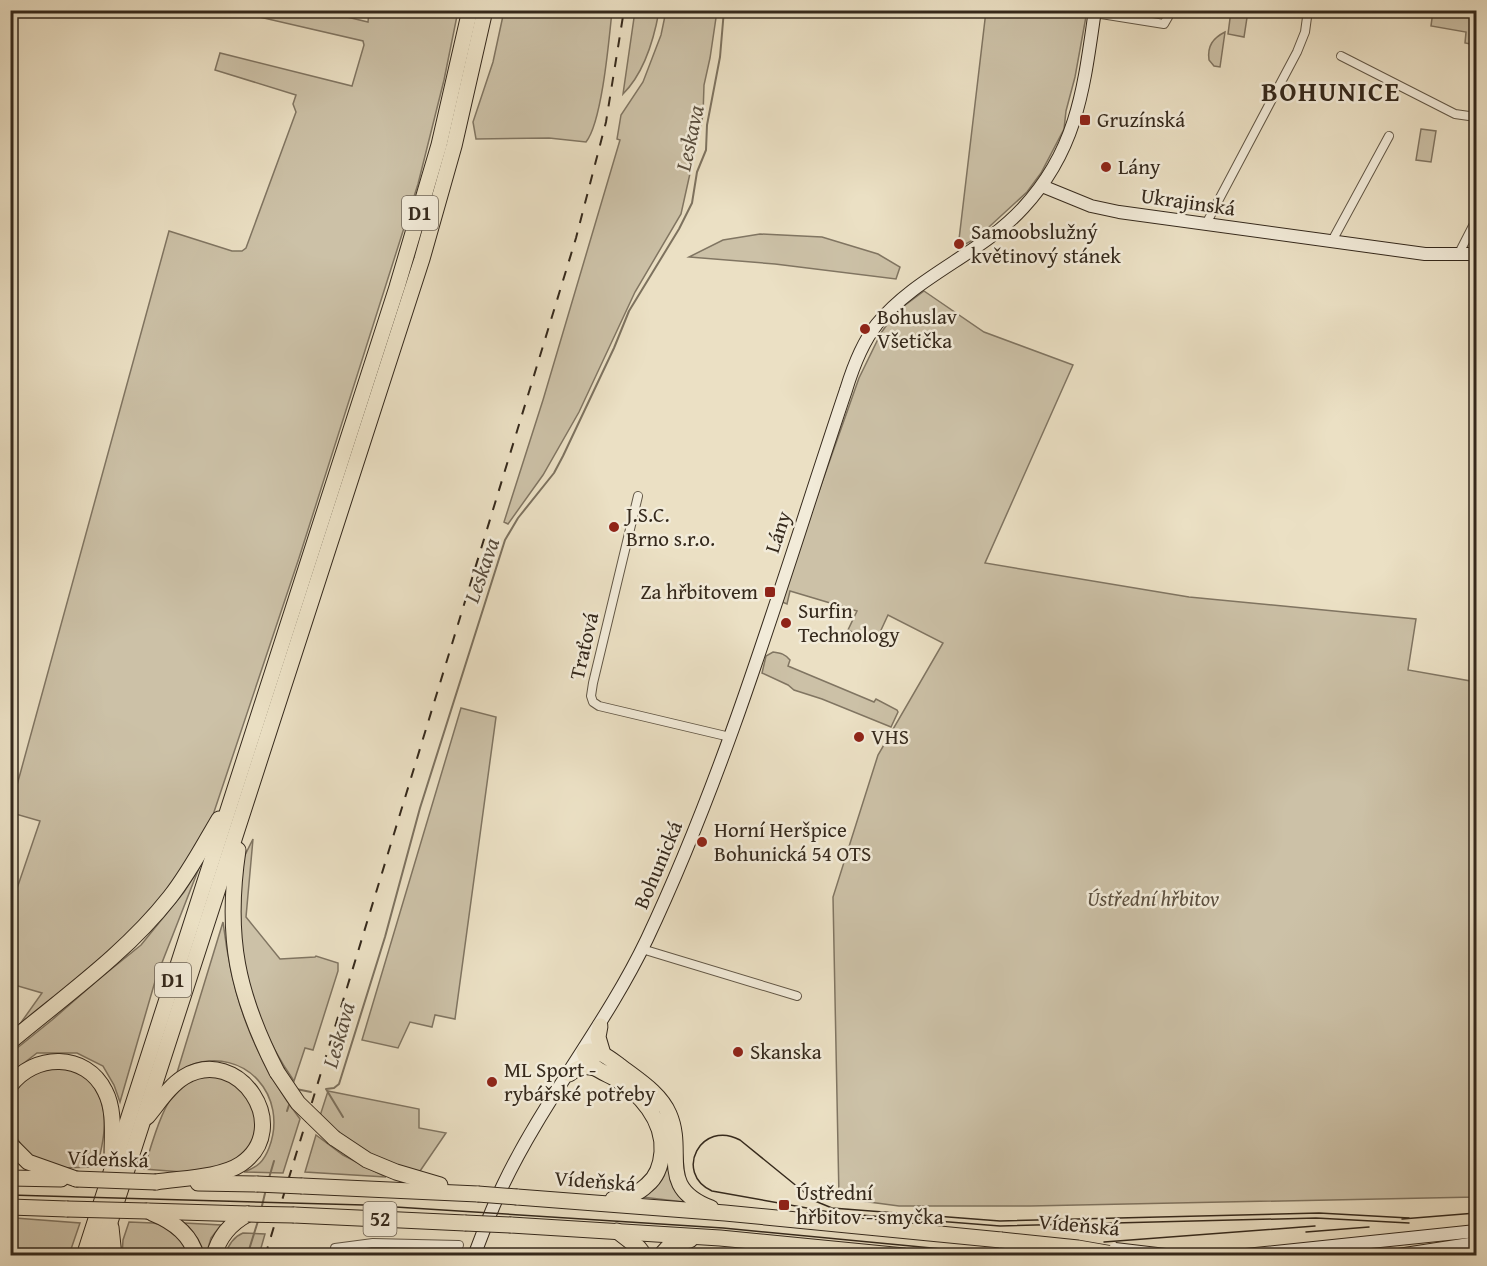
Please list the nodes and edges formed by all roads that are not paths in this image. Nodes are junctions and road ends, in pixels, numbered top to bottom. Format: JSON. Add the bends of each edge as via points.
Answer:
{"nodes":[{"id":1,"x":470,"y":10,"type":"edge"},
{"id":2,"x":485,"y":10,"type":"edge"},
{"id":3,"x":1172,"y":10,"type":"edge"},
{"id":4,"x":1308,"y":10,"type":"edge"},
{"id":5,"x":1095,"y":12,"type":"edge"},
{"id":6,"x":1341,"y":57,"type":"dead end"},
{"id":7,"x":1476,"y":117,"type":"edge"},
{"id":8,"x":1389,"y":136,"type":"dead end"},
{"id":9,"x":1042,"y":186,"type":"junction"},
{"id":10,"x":1476,"y":220,"type":"edge"},
{"id":11,"x":1206,"y":224,"type":"junction"},
{"id":12,"x":1332,"y":241,"type":"junction"},
{"id":13,"x":1476,"y":254,"type":"edge"},
{"id":14,"x":1458,"y":255,"type":"junction"},
{"id":15,"x":638,"y":496,"type":"dead end"},
{"id":16,"x":730,"y":737,"type":"junction"},
{"id":17,"x":242,"y":792,"type":"junction"},
{"id":18,"x":709,"y":795,"type":"joint"},
{"id":19,"x":642,"y":949,"type":"junction"},
{"id":20,"x":797,"y":996,"type":"dead end"},
{"id":21,"x":600,"y":1026,"type":"junction"},
{"id":22,"x":10,"y":1042,"type":"edge"},
{"id":23,"x":584,"y":1052,"type":"junction"},
{"id":24,"x":603,"y":1054,"type":"junction"},
{"id":25,"x":595,"y":1068,"type":"junction"},
{"id":26,"x":569,"y":1074,"type":"junction"},
{"id":27,"x":10,"y":1086,"type":"edge"},
{"id":28,"x":142,"y":1124,"type":"junction"},
{"id":29,"x":10,"y":1144,"type":"edge"},
{"id":30,"x":112,"y":1169,"type":"junction"},
{"id":31,"x":10,"y":1178,"type":"edge"},
{"id":32,"x":76,"y":1179,"type":"junction"},
{"id":33,"x":156,"y":1182,"type":"junction"},
{"id":34,"x":473,"y":1193,"type":"junction"},
{"id":35,"x":585,"y":1202,"type":"junction"},
{"id":36,"x":18,"y":1207,"type":"edge"},
{"id":37,"x":147,"y":1211,"type":"junction"},
{"id":38,"x":725,"y":1213,"type":"junction"},
{"id":39,"x":10,"y":1214,"type":"edge"},
{"id":40,"x":249,"y":1214,"type":"junction"},
{"id":41,"x":111,"y":1221,"type":"junction"},
{"id":42,"x":617,"y":1231,"type":"junction"},
{"id":43,"x":1476,"y":1231,"type":"edge"},
{"id":44,"x":483,"y":1235,"type":"junction"},
{"id":45,"x":720,"y":1238,"type":"junction"},
{"id":46,"x":1476,"y":1243,"type":"edge"},
{"id":47,"x":459,"y":1245,"type":"dead end"},
{"id":48,"x":1078,"y":1248,"type":"junction"},
{"id":49,"x":335,"y":1252,"type":"edge"},
{"id":50,"x":1253,"y":1255,"type":"edge"},
{"id":51,"x":84,"y":1256,"type":"edge"},
{"id":52,"x":99,"y":1256,"type":"edge"},
{"id":53,"x":114,"y":1256,"type":"edge"},
{"id":54,"x":196,"y":1256,"type":"edge"},
{"id":55,"x":214,"y":1256,"type":"edge"},
{"id":56,"x":474,"y":1256,"type":"edge"},
{"id":57,"x":483,"y":1256,"type":"edge"},
{"id":58,"x":645,"y":1256,"type":"edge"},
{"id":59,"x":660,"y":1256,"type":"edge"},
{"id":60,"x":904,"y":1256,"type":"edge"},
{"id":61,"x":1125,"y":1256,"type":"edge"},
{"id":62,"x":1174,"y":1256,"type":"edge"},
{"id":63,"x":1236,"y":1256,"type":"edge"},
{"id":64,"x":1392,"y":1256,"type":"edge"}],
"edges":[{"from":1,"to":17,"type":"highway","number":"D1","via":[[452,97],[419,216]]},
{"from":2,"to":17,"type":"highway","number":"D1","via":[[456,137],[422,259]]},
{"from":3,"to":5,"type":"street","via":[[1164,24]]},
{"from":4,"to":11,"type":"street","via":[[1305,32],[1296,52]]},
{"from":5,"to":9,"type":"street","name":"Lány","via":[[1076,118]]},
{"from":6,"to":7,"type":"street","via":[[1455,114]]},
{"from":8,"to":12,"type":"street"},
{"from":9,"to":11,"type":"street","name":"Ukrajinská","via":[[1100,208]]},
{"from":9,"to":16,"type":"street","name":"Lány","via":[[1001,229],[897,304],[867,339],[846,390]]},
{"from":10,"to":14,"type":"street"},
{"from":11,"to":12,"type":"street","name":"Ukrajinská"},
{"from":12,"to":14,"type":"street","name":"Ukrajinská"},
{"from":13,"to":14,"type":"street","name":"Ukrajinská"},
{"from":15,"to":16,"type":"street","name":"Traťová","via":[[593,683],[593,702]]},
{"from":16,"to":18,"type":"street","name":"Lány"},
{"from":17,"to":22,"type":"highway","via":[[158,912],[124,946]]},
{"from":17,"to":28,"type":"highway","number":"D1"},
{"from":17,"to":30,"type":"highway","number":"D1"},
{"from":17,"to":34,"type":"highway","bridge":true,"via":[[233,942],[244,995],[277,1072],[306,1113],[367,1160]]},
{"from":18,"to":19,"type":"street","name":"Bohunická"},
{"from":19,"to":20,"type":"street"},
{"from":19,"to":21,"type":"street","name":"Bohunická"},
{"from":21,"to":23,"type":"street","name":"Bohunická"},
{"from":21,"to":24,"type":"highway","via":[[598,1037]]},
{"from":23,"to":24,"type":"highway"},
{"from":23,"to":25,"type":"highway"},
{"from":23,"to":26,"type":"street","name":"Bohunická"},
{"from":24,"to":38,"type":"highway","via":[[649,1089],[668,1112],[676,1170],[683,1190],[692,1199]]},
{"from":25,"to":26,"type":"highway","via":[[582,1067]]},
{"from":25,"to":35,"type":"highway","via":[[632,1090],[649,1109],[659,1128],[662,1154],[655,1177],[640,1191],[618,1199]]},
{"from":26,"to":44,"type":"street","name":"Bohunická","via":[[503,1184]]},
{"from":27,"to":30,"type":"highway","via":[[26,1070],[48,1061],[72,1063],[92,1074],[106,1091],[111,1108]]},
{"from":28,"to":33,"type":"highway","via":[[178,1081],[201,1071],[222,1071],[240,1079],[255,1095],[262,1113],[260,1140],[244,1162],[224,1172]]},
{"from":28,"to":41,"type":"highway","number":"D1"},
{"from":29,"to":32,"type":"highway","via":[[28,1162]]},
{"from":30,"to":51,"type":"highway","number":"D1"},
{"from":31,"to":32,"type":"highway","name":"Vídeňská","number":"52"},
{"from":32,"to":33,"type":"highway","name":"Vídeňská","number":"52","bridge":true},
{"from":33,"to":34,"type":"highway","name":"Vídeňská","number":"52","bridge":true},
{"from":34,"to":35,"type":"highway","name":"Vídeňská","number":"52","bridge":true},
{"from":35,"to":38,"type":"highway","name":"Vídeňská","number":"52"},
{"from":36,"to":37,"type":"highway","number":"52","bridge":true},
{"from":36,"to":39,"type":"highway"},
{"from":37,"to":40,"type":"highway","number":"52"},
{"from":37,"to":54,"type":"highway","via":[[178,1228],[191,1242]]},
{"from":38,"to":48,"type":"highway","name":"Vídeňská","number":"52","bridge":true},
{"from":40,"to":42,"type":"highway","number":"52","bridge":true},
{"from":40,"to":55,"type":"highway","via":[[224,1233]]},
{"from":41,"to":52,"type":"highway","number":"D1"},
{"from":41,"to":53,"type":"highway"},
{"from":42,"to":45,"type":"highway","number":"52"},
{"from":42,"to":58,"type":"highway"},
{"from":43,"to":50,"type":"street"},
{"from":44,"to":56,"type":"street","name":"Bohunická"},
{"from":44,"to":57,"type":"street","name":"Bohunická"},
{"from":45,"to":59,"type":"highway","via":[[676,1241]]},
{"from":45,"to":60,"type":"highway","number":"52"},
{"from":46,"to":64,"type":"street"},
{"from":47,"to":49,"type":"street","via":[[373,1243]]},
{"from":48,"to":61,"type":"highway","number":"52","bridge":true},
{"from":48,"to":62,"type":"street","name":"Vídeňská","bridge":true},
{"from":50,"to":63,"type":"street"}]}
